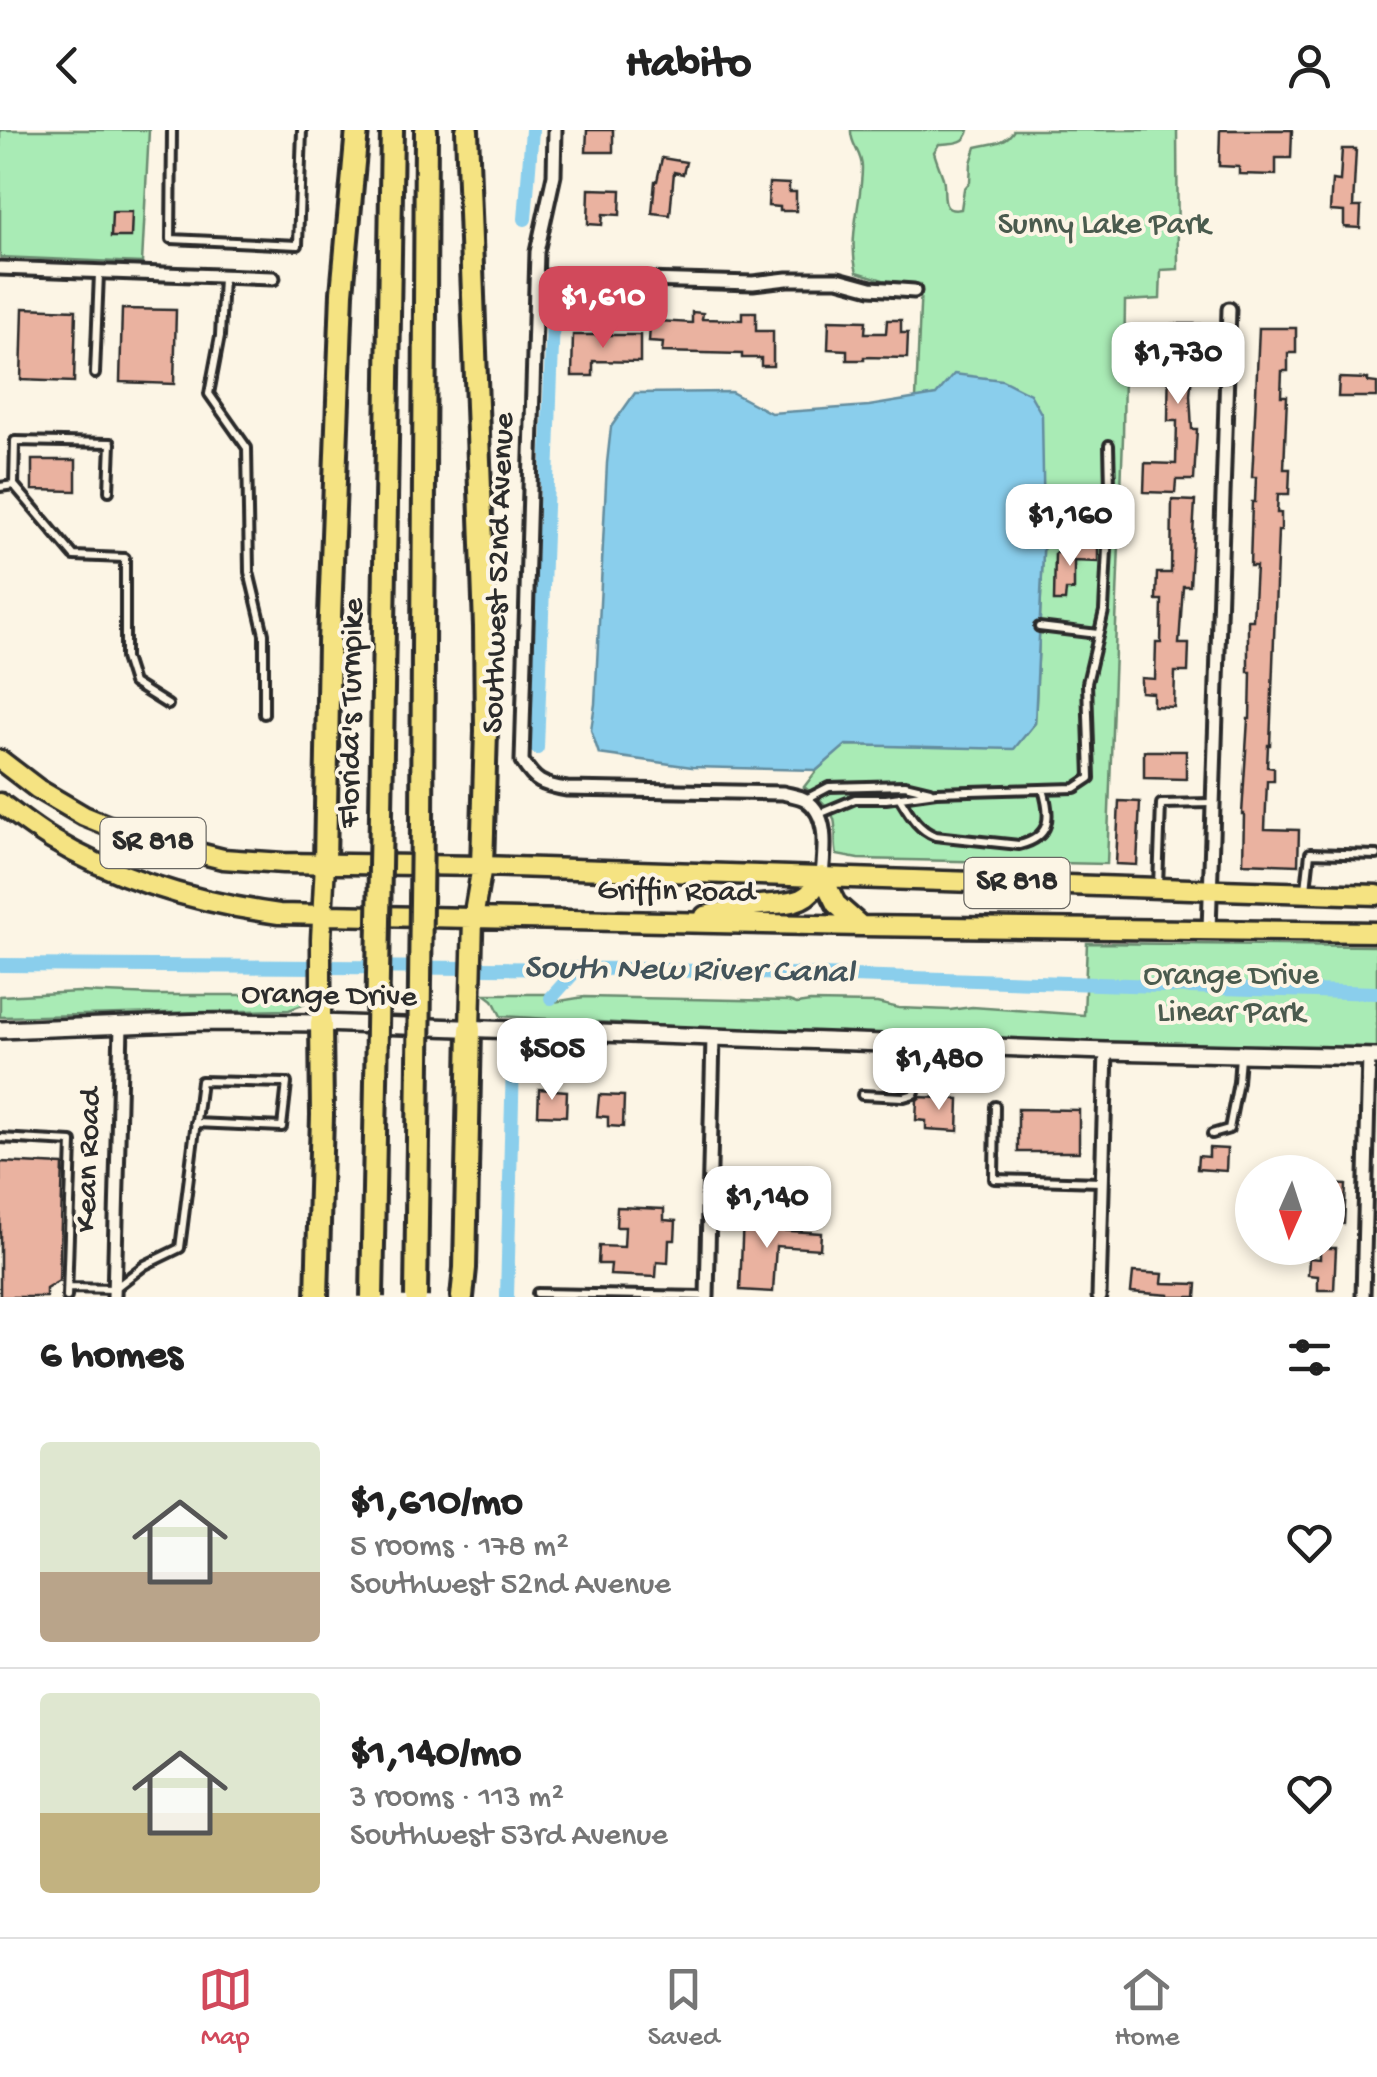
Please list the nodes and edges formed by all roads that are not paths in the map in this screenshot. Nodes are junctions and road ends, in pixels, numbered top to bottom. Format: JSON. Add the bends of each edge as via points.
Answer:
{"nodes":[{"id":1,"x":172,"y":130,"type":"edge"},
{"id":2,"x":302,"y":130,"type":"edge"},
{"id":3,"x":357,"y":130,"type":"edge"},
{"id":4,"x":392,"y":130,"type":"edge"},
{"id":5,"x":426,"y":130,"type":"edge"},
{"id":6,"x":467,"y":130,"type":"edge"},
{"id":7,"x":556,"y":130,"type":"edge"},
{"id":8,"x":0,"y":268,"type":"edge"},
{"id":9,"x":99,"y":272,"type":"junction"},
{"id":10,"x":222,"y":277,"type":"junction"},
{"id":11,"x":537,"y":277,"type":"junction"},
{"id":12,"x":273,"y":278,"type":"dead end"},
{"id":13,"x":914,"y":290,"type":"dead end"},
{"id":14,"x":1228,"y":309,"type":"dead end"},
{"id":15,"x":95,"y":374,"type":"dead end"},
{"id":16,"x":1109,"y":445,"type":"dead end"},
{"id":17,"x":14,"y":485,"type":"junction"},
{"id":18,"x":0,"y":486,"type":"edge"},
{"id":19,"x":109,"y":492,"type":"dead end"},
{"id":20,"x":1040,"y":627,"type":"dead end"},
{"id":21,"x":1098,"y":634,"type":"junction"},
{"id":22,"x":168,"y":705,"type":"dead end"},
{"id":23,"x":264,"y":714,"type":"dead end"},
{"id":24,"x":0,"y":760,"type":"edge"},
{"id":25,"x":1042,"y":789,"type":"junction"},
{"id":26,"x":936,"y":792,"type":"junction"},
{"id":27,"x":899,"y":798,"type":"junction"},
{"id":28,"x":805,"y":799,"type":"junction"},
{"id":29,"x":0,"y":803,"type":"edge"},
{"id":30,"x":1214,"y":803,"type":"junction"},
{"id":31,"x":818,"y":814,"type":"junction"},
{"id":32,"x":1377,"y":856,"type":"edge"},
{"id":33,"x":326,"y":863,"type":"junction"},
{"id":34,"x":482,"y":866,"type":"junction"},
{"id":35,"x":822,"y":876,"type":"junction"},
{"id":36,"x":1158,"y":888,"type":"junction"},
{"id":37,"x":1211,"y":890,"type":"junction"},
{"id":38,"x":1306,"y":892,"type":"junction"},
{"id":39,"x":1377,"y":895,"type":"edge"},
{"id":40,"x":322,"y":916,"type":"junction"},
{"id":41,"x":472,"y":919,"type":"junction"},
{"id":42,"x":666,"y":923,"type":"junction"},
{"id":43,"x":862,"y":926,"type":"junction"},
{"id":44,"x":1209,"y":930,"type":"junction"},
{"id":45,"x":1377,"y":932,"type":"edge"},
{"id":46,"x":320,"y":1024,"type":"junction"},
{"id":47,"x":121,"y":1025,"type":"junction"},
{"id":48,"x":470,"y":1029,"type":"junction"},
{"id":49,"x":0,"y":1030,"type":"edge"},
{"id":50,"x":713,"y":1037,"type":"junction"},
{"id":51,"x":922,"y":1045,"type":"junction"},
{"id":52,"x":1106,"y":1051,"type":"junction"},
{"id":53,"x":1240,"y":1054,"type":"junction"},
{"id":54,"x":1373,"y":1056,"type":"edge"},
{"id":55,"x":862,"y":1095,"type":"dead end"},
{"id":56,"x":995,"y":1106,"type":"dead end"},
{"id":57,"x":196,"y":1123,"type":"junction"},
{"id":58,"x":1212,"y":1134,"type":"dead end"},
{"id":59,"x":0,"y":1138,"type":"edge"},
{"id":60,"x":1102,"y":1182,"type":"junction"},
{"id":61,"x":67,"y":1292,"type":"edge"},
{"id":62,"x":114,"y":1293,"type":"edge"},
{"id":63,"x":538,"y":1293,"type":"dead end"},
{"id":64,"x":706,"y":1296,"type":"edge"},
{"id":65,"x":317,"y":1297,"type":"edge"},
{"id":66,"x":372,"y":1297,"type":"edge"},
{"id":67,"x":416,"y":1297,"type":"edge"},
{"id":68,"x":462,"y":1297,"type":"edge"},
{"id":69,"x":1099,"y":1297,"type":"edge"},
{"id":70,"x":1363,"y":1297,"type":"edge"}],
"edges":[{"from":1,"to":2,"type":"lane","via":[[171,238],[298,245]]},
{"from":3,"to":33,"type":"highway","via":[[342,294]]},
{"from":4,"to":66,"type":"highway","name":"Florida's Turnpike","bridge":true},
{"from":5,"to":67,"type":"highway","bridge":true},
{"from":6,"to":34,"type":"highway","via":[[486,663]]},
{"from":7,"to":11,"type":"street","name":"Southwest 52nd Avenue"},
{"from":8,"to":9,"type":"street"},
{"from":9,"to":10,"type":"street"},
{"from":9,"to":15,"type":"lane"},
{"from":10,"to":12,"type":"street"},
{"from":10,"to":23,"type":"lane","via":[[209,394],[246,448],[249,572],[264,634]]},
{"from":11,"to":13,"type":"street","via":[[838,280]]},
{"from":11,"to":28,"type":"street","name":"Southwest 52nd Avenue","via":[[522,760],[532,777],[567,789],[782,793]]},
{"from":14,"to":30,"type":"street"},
{"from":16,"to":21,"type":"lane"},
{"from":17,"to":18,"type":"lane"},
{"from":17,"to":19,"type":"lane","via":[[15,440],[111,443]]},
{"from":17,"to":22,"type":"lane","via":[[74,556],[126,558],[125,658],[133,683]]},
{"from":20,"to":21,"type":"lane"},
{"from":21,"to":25,"type":"lane","via":[[1086,684],[1090,778],[1075,788]]},
{"from":24,"to":33,"type":"main road","name":"Griffin Road","number":"SR 818","via":[[69,807],[138,838],[223,859]]},
{"from":25,"to":26,"type":"lane"},
{"from":25,"to":27,"type":"lane","via":[[1048,823],[1032,842],[1020,844],[935,836]]},
{"from":26,"to":27,"type":"lane"},
{"from":26,"to":28,"type":"lane","via":[[828,786]]},
{"from":27,"to":31,"type":"lane","via":[[855,799]]},
{"from":28,"to":31,"type":"street"},
{"from":29,"to":40,"type":"main road","name":"Griffin Road","number":"SR 818","via":[[52,840],[136,880],[230,907]]},
{"from":30,"to":36,"type":"lane","via":[[1161,804]]},
{"from":30,"to":37,"type":"street"},
{"from":31,"to":35,"type":"street"},
{"from":32,"to":38,"type":"lane","via":[[1310,853]]},
{"from":33,"to":34,"type":"main road","name":"Griffin Road","number":"SR 818"},
{"from":33,"to":40,"type":"main road"},
{"from":34,"to":35,"type":"main road","name":"Griffin Road","number":"SR 818"},
{"from":34,"to":41,"type":"main road"},
{"from":35,"to":36,"type":"main road","name":"Griffin Road","number":"SR 818"},
{"from":35,"to":42,"type":"main road","via":[[810,894],[794,902]]},
{"from":35,"to":43,"type":"main road","via":[[836,904]]},
{"from":36,"to":37,"type":"main road","name":"Griffin Road","number":"SR 818"},
{"from":37,"to":38,"type":"main road","name":"Griffin Road","number":"SR 818"},
{"from":37,"to":44,"type":"street"},
{"from":38,"to":39,"type":"main road","name":"Griffin Road","number":"SR 818"},
{"from":40,"to":41,"type":"main road","name":"Griffin Road","number":"SR 818"},
{"from":40,"to":46,"type":"main road"},
{"from":41,"to":42,"type":"main road","name":"Griffin Road","number":"SR 818"},
{"from":41,"to":48,"type":"main road"},
{"from":42,"to":43,"type":"main road","name":"Griffin Road","number":"SR 818"},
{"from":43,"to":44,"type":"main road","name":"Griffin Road","number":"SR 818"},
{"from":44,"to":45,"type":"main road","name":"Griffin Road","number":"SR 818"},
{"from":46,"to":47,"type":"street","name":"Orange Drive"},
{"from":46,"to":48,"type":"street","name":"Orange Drive"},
{"from":46,"to":65,"type":"highway"},
{"from":47,"to":49,"type":"street","name":"Orange Drive"},
{"from":47,"to":62,"type":"street","name":"Kean Road"},
{"from":48,"to":50,"type":"street","name":"Orange Drive"},
{"from":48,"to":68,"type":"highway"},
{"from":50,"to":51,"type":"street","name":"Orange Drive"},
{"from":50,"to":64,"type":"street"},
{"from":51,"to":52,"type":"street","name":"Orange Drive"},
{"from":51,"to":55,"type":"lane","via":[[914,1094]]},
{"from":52,"to":53,"type":"street","name":"Orange Drive"},
{"from":52,"to":60,"type":"street"},
{"from":53,"to":54,"type":"street","name":"Orange Drive"},
{"from":53,"to":58,"type":"lane","via":[[1229,1129]]},
{"from":54,"to":70,"type":"street"},
{"from":56,"to":60,"type":"lane","via":[[994,1179]]},
{"from":57,"to":57,"type":"lane","via":[[282,1127],[287,1084],[201,1081]]},
{"from":57,"to":62,"type":"lane","via":[[180,1248],[145,1265]]},
{"from":59,"to":61,"type":"lane","via":[[72,1142]]},
{"from":60,"to":69,"type":"street"},
{"from":61,"to":62,"type":"lane"},
{"from":63,"to":64,"type":"lane"}]}
